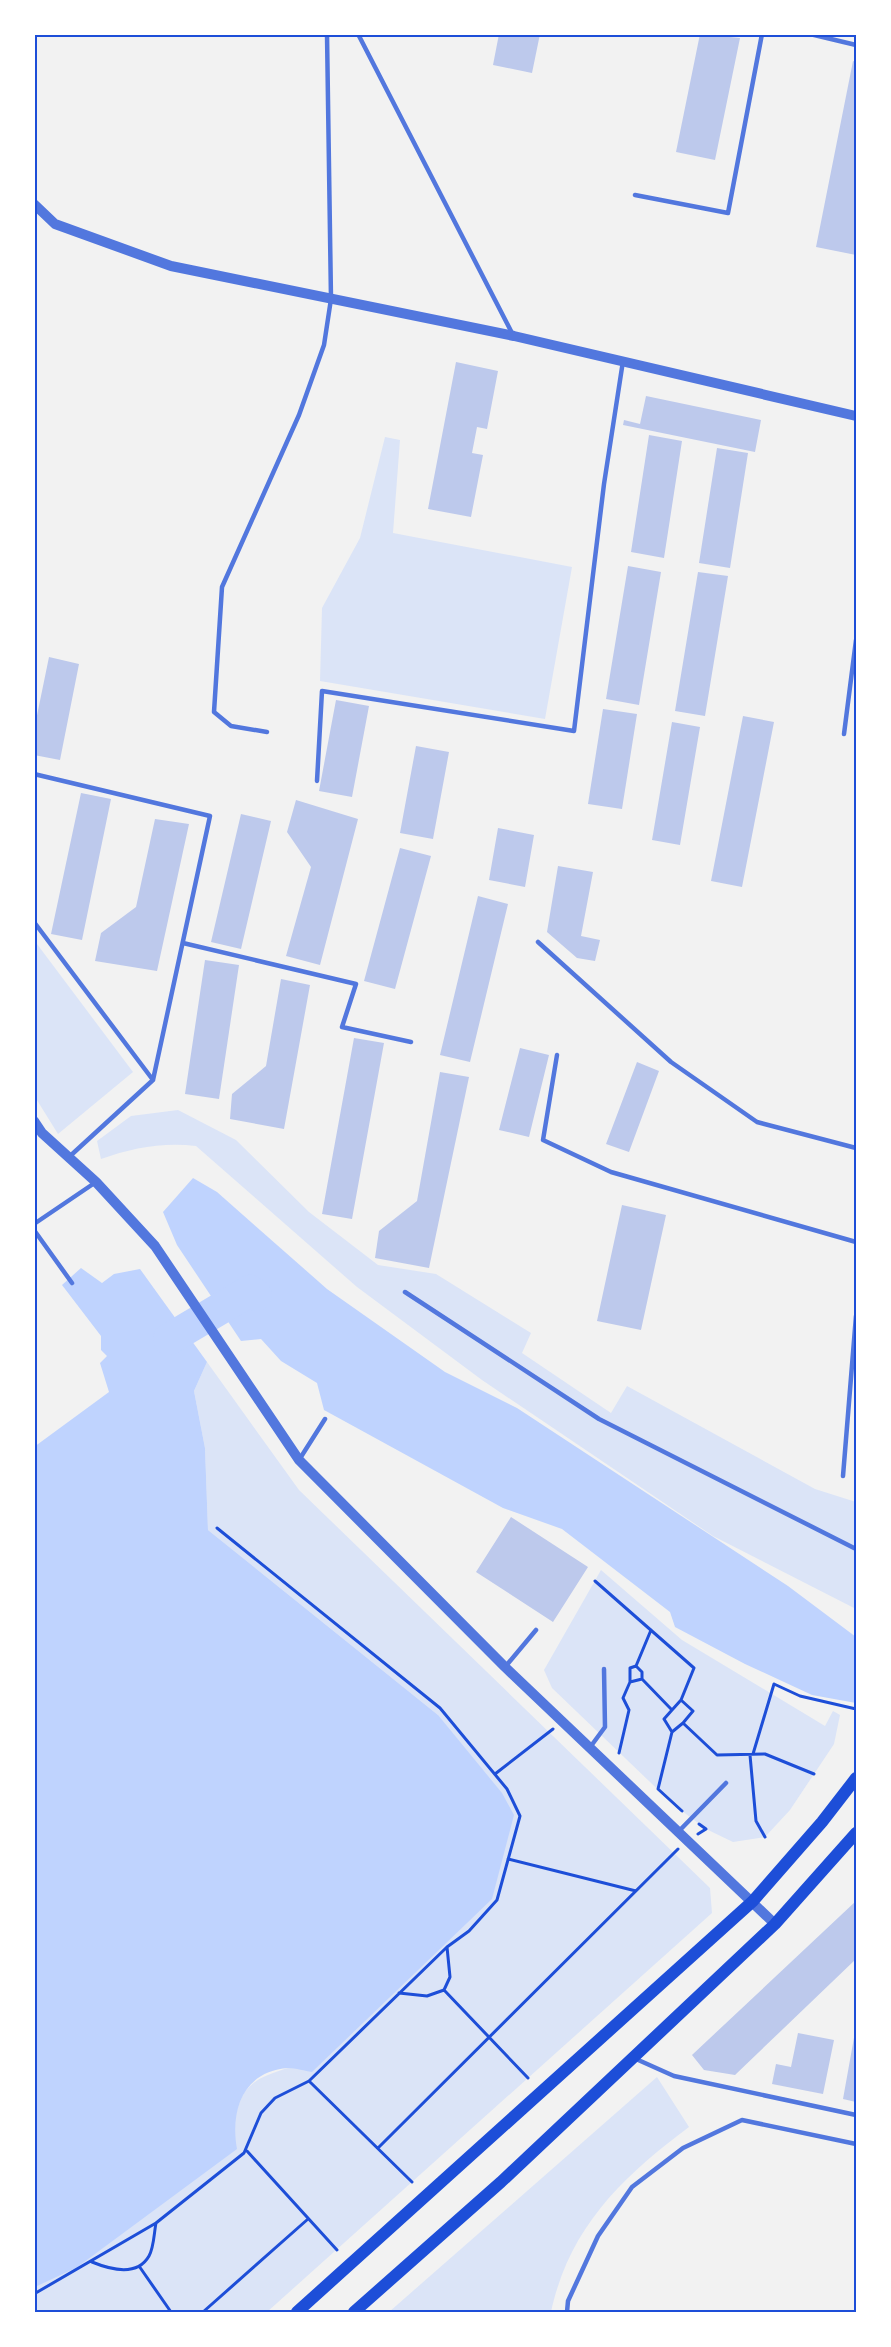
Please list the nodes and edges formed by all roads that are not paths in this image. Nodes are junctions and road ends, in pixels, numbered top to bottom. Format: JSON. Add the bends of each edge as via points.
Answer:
{"nodes":[{"id":1,"x":327,"y":34,"type":"edge"},
{"id":2,"x":358,"y":34,"type":"edge"},
{"id":3,"x":762,"y":34,"type":"edge"},
{"id":4,"x":810,"y":34,"type":"edge"},
{"id":5,"x":847,"y":34,"type":"edge"},
{"id":6,"x":845,"y":42,"type":"junction"},
{"id":7,"x":856,"y":45,"type":"edge"},
{"id":8,"x":635,"y":195,"type":"dead end"},
{"id":9,"x":34,"y":204,"type":"edge"},
{"id":10,"x":331,"y":299,"type":"junction"},
{"id":11,"x":514,"y":336,"type":"junction"},
{"id":12,"x":623,"y":361,"type":"junction"},
{"id":13,"x":856,"y":416,"type":"edge"},
{"id":14,"x":856,"y":640,"type":"edge"},
{"id":15,"x":267,"y":732,"type":"dead end"},
{"id":16,"x":844,"y":734,"type":"dead end"},
{"id":17,"x":34,"y":774,"type":"edge"},
{"id":18,"x":317,"y":781,"type":"dead end"},
{"id":19,"x":34,"y":922,"type":"edge"},
{"id":20,"x":538,"y":942,"type":"dead end"},
{"id":21,"x":183,"y":943,"type":"junction"},
{"id":22,"x":411,"y":1042,"type":"dead end"},
{"id":23,"x":557,"y":1055,"type":"dead end"},
{"id":24,"x":153,"y":1080,"type":"junction"},
{"id":25,"x":34,"y":1121,"type":"edge"},
{"id":26,"x":856,"y":1148,"type":"edge"},
{"id":27,"x":69,"y":1157,"type":"junction"},
{"id":28,"x":96,"y":1182,"type":"junction"},
{"id":29,"x":34,"y":1224,"type":"edge"},
{"id":30,"x":34,"y":1230,"type":"edge"},
{"id":31,"x":856,"y":1242,"type":"edge"},
{"id":32,"x":72,"y":1283,"type":"dead end"},
{"id":33,"x":405,"y":1292,"type":"dead end"},
{"id":34,"x":856,"y":1316,"type":"edge"},
{"id":35,"x":325,"y":1419,"type":"dead end"},
{"id":36,"x":299,"y":1460,"type":"junction"},
{"id":37,"x":843,"y":1476,"type":"dead end"},
{"id":38,"x":856,"y":1549,"type":"edge"},
{"id":39,"x":536,"y":1630,"type":"dead end"},
{"id":40,"x":505,"y":1667,"type":"junction"},
{"id":41,"x":604,"y":1669,"type":"dead end"},
{"id":42,"x":590,"y":1747,"type":"junction"},
{"id":43,"x":856,"y":1778,"type":"edge"},
{"id":44,"x":726,"y":1784,"type":"dead end"},
{"id":45,"x":679,"y":1831,"type":"junction"},
{"id":46,"x":856,"y":1833,"type":"edge"},
{"id":47,"x":753,"y":1901,"type":"junction"},
{"id":48,"x":775,"y":1924,"type":"junction"},
{"id":49,"x":633,"y":2057,"type":"junction"},
{"id":50,"x":856,"y":2115,"type":"edge"},
{"id":51,"x":856,"y":2144,"type":"edge"},
{"id":52,"x":297,"y":2313,"type":"edge"},
{"id":53,"x":354,"y":2313,"type":"edge"},
{"id":54,"x":567,"y":2313,"type":"edge"}],
"edges":[{"from":1,"to":10,"type":"lane"},
{"from":2,"to":11,"type":"lane"},
{"from":3,"to":8,"type":"lane","via":[[728,213]]},
{"from":4,"to":6,"type":"lane"},
{"from":5,"to":6,"type":"lane"},
{"from":6,"to":7,"type":"lane"},
{"from":9,"to":10,"type":"street","via":[[55,224],[171,266]]},
{"from":10,"to":11,"type":"street"},
{"from":10,"to":15,"type":"lane","via":[[324,345],[298,415],[222,587],[214,712],[231,726]]},
{"from":11,"to":12,"type":"street"},
{"from":12,"to":13,"type":"street"},
{"from":12,"to":18,"type":"lane","via":[[574,731],[322,691]]},
{"from":14,"to":16,"type":"lane"},
{"from":17,"to":21,"type":"lane","via":[[210,816]]},
{"from":19,"to":24,"type":"lane"},
{"from":20,"to":26,"type":"lane","via":[[671,1062],[756,1122]]},
{"from":21,"to":22,"type":"lane","via":[[356,984],[342,1027]]},
{"from":21,"to":24,"type":"lane"},
{"from":23,"to":31,"type":"lane","via":[[543,1140],[611,1172]]},
{"from":24,"to":27,"type":"lane"},
{"from":25,"to":27,"type":"street"},
{"from":27,"to":28,"type":"street"},
{"from":28,"to":29,"type":"lane"},
{"from":28,"to":36,"type":"street","via":[[155,1246]]},
{"from":30,"to":32,"type":"lane"},
{"from":33,"to":38,"type":"lane","via":[[599,1419]]},
{"from":34,"to":37,"type":"lane"},
{"from":35,"to":36,"type":"lane"},
{"from":36,"to":40,"type":"street"},
{"from":39,"to":40,"type":"lane"},
{"from":40,"to":42,"type":"street"},
{"from":41,"to":42,"type":"lane","via":[[604,1727]]},
{"from":42,"to":45,"type":"street"},
{"from":43,"to":47,"type":"main road"},
{"from":44,"to":45,"type":"lane"},
{"from":45,"to":47,"type":"street"},
{"from":46,"to":48,"type":"main road"},
{"from":47,"to":48,"type":"street"},
{"from":47,"to":52,"type":"main road"},
{"from":48,"to":49,"type":"main road"},
{"from":49,"to":50,"type":"lane","via":[[674,2076]]},
{"from":49,"to":53,"type":"main road"},
{"from":51,"to":54,"type":"lane","via":[[742,2120],[683,2148],[633,2187],[598,2236],[568,2301]]}]}
